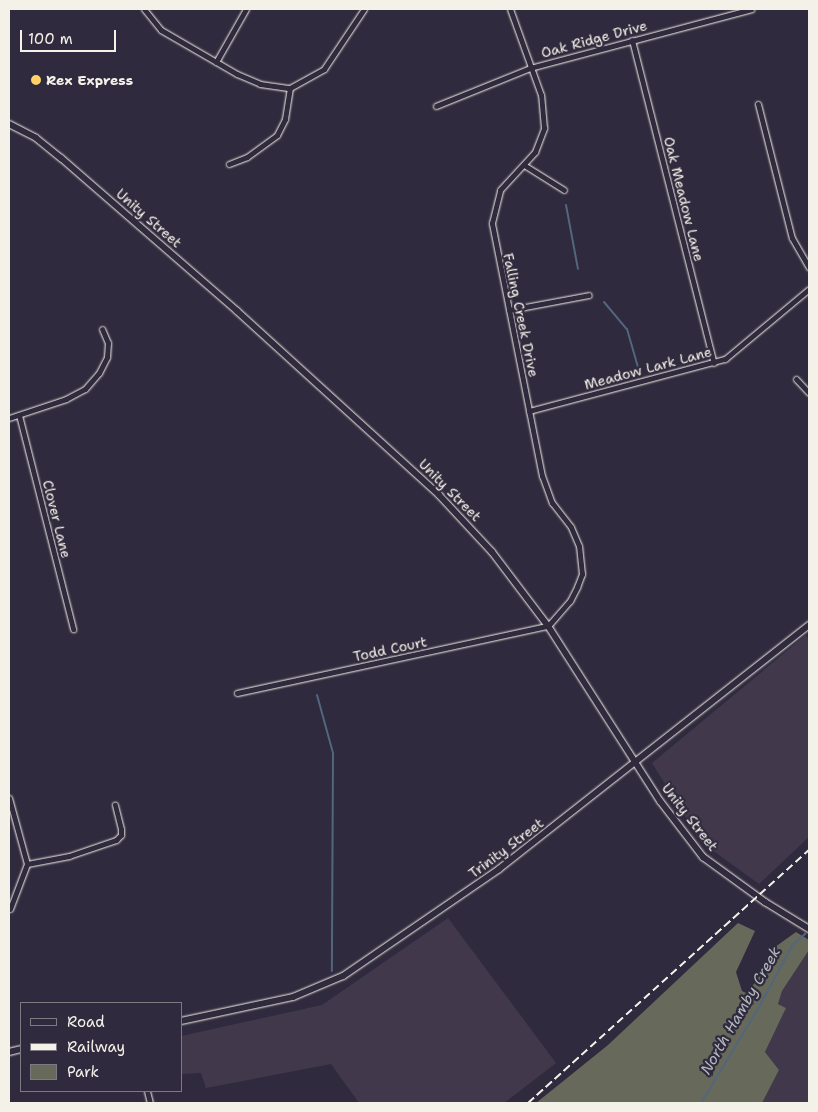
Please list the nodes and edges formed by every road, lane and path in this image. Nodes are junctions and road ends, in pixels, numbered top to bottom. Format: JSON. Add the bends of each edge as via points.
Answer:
{"nodes":[{"id":1,"x":144,"y":9,"type":"edge"},
{"id":2,"x":246,"y":9,"type":"edge"},
{"id":3,"x":364,"y":9,"type":"edge"},
{"id":4,"x":510,"y":9,"type":"edge"},
{"id":5,"x":751,"y":9,"type":"edge"},
{"id":6,"x":632,"y":40,"type":"junction"},
{"id":7,"x":216,"y":62,"type":"junction"},
{"id":8,"x":530,"y":68,"type":"junction"},
{"id":9,"x":290,"y":88,"type":"junction"},
{"id":10,"x":758,"y":104,"type":"dead end"},
{"id":11,"x":436,"y":106,"type":"dead end"},
{"id":12,"x":9,"y":124,"type":"edge"},
{"id":13,"x":229,"y":164,"type":"dead end"},
{"id":14,"x":524,"y":165,"type":"junction"},
{"id":15,"x":564,"y":190,"type":"dead end"},
{"id":16,"x":809,"y":268,"type":"edge"},
{"id":17,"x":809,"y":289,"type":"edge"},
{"id":18,"x":589,"y":295,"type":"dead end"},
{"id":19,"x":509,"y":310,"type":"junction"},
{"id":20,"x":102,"y":329,"type":"dead end"},
{"id":21,"x":714,"y":363,"type":"junction"},
{"id":22,"x":796,"y":379,"type":"dead end"},
{"id":23,"x":809,"y":393,"type":"edge"},
{"id":24,"x":529,"y":411,"type":"junction"},
{"id":25,"x":19,"y":415,"type":"junction"},
{"id":26,"x":9,"y":418,"type":"edge"},
{"id":27,"x":809,"y":625,"type":"edge"},
{"id":28,"x":548,"y":626,"type":"junction"},
{"id":29,"x":73,"y":630,"type":"dead end"},
{"id":30,"x":237,"y":693,"type":"dead end"},
{"id":31,"x":635,"y":763,"type":"junction"},
{"id":32,"x":9,"y":798,"type":"edge"},
{"id":33,"x":115,"y":806,"type":"dead end"},
{"id":34,"x":27,"y":864,"type":"junction"},
{"id":35,"x":10,"y":909,"type":"dead end"},
{"id":36,"x":809,"y":929,"type":"edge"},
{"id":37,"x":182,"y":1021,"type":"edge"}],
"edges":[{"from":1,"to":7,"type":"street","via":[[161,30]]},
{"from":2,"to":7,"type":"street"},
{"from":3,"to":9,"type":"street","via":[[324,69]]},
{"from":4,"to":8,"type":"street","name":"Falling Creek Drive"},
{"from":5,"to":6,"type":"street","name":"Oak Ridge Drive"},
{"from":6,"to":8,"type":"street","name":"Oak Ridge Drive"},
{"from":6,"to":21,"type":"street","name":"Oak Meadow Lane"},
{"from":7,"to":9,"type":"street","via":[[260,84]]},
{"from":8,"to":11,"type":"street","name":"Oak Ridge Drive"},
{"from":8,"to":14,"type":"street","name":"Falling Creek Drive","via":[[542,95],[544,128],[535,152]]},
{"from":9,"to":13,"type":"street","via":[[285,118],[276,135],[246,158]]},
{"from":10,"to":16,"type":"street","via":[[792,238]]},
{"from":12,"to":28,"type":"street","name":"Unity Street","via":[[36,138],[61,158],[243,316],[415,473],[492,552]]},
{"from":14,"to":15,"type":"street"},
{"from":14,"to":19,"type":"street","name":"Falling Creek Drive","via":[[500,190],[493,218]]},
{"from":17,"to":21,"type":"street","name":"Meadow Lark Lane","via":[[734,354]]},
{"from":18,"to":19,"type":"street"},
{"from":19,"to":24,"type":"street","name":"Falling Creek Drive"},
{"from":20,"to":25,"type":"street","via":[[108,344],[107,357],[85,389]]},
{"from":21,"to":24,"type":"street","name":"Meadow Lark Lane"},
{"from":22,"to":23,"type":"street"},
{"from":24,"to":28,"type":"street","name":"Falling Creek Drive","via":[[546,490],[571,527],[581,557],[582,574],[570,602]]},
{"from":25,"to":26,"type":"street"},
{"from":25,"to":29,"type":"street","name":"Clover Lane"},
{"from":27,"to":31,"type":"street","name":"Trinity Street"},
{"from":28,"to":30,"type":"street","name":"Todd Court"},
{"from":28,"to":31,"type":"street","name":"Unity Street"},
{"from":31,"to":36,"type":"street","name":"Unity Street","via":[[703,857]]},
{"from":31,"to":37,"type":"street","name":"Trinity Street","via":[[500,869],[343,976],[293,997]]},
{"from":32,"to":34,"type":"street"},
{"from":33,"to":34,"type":"street","via":[[121,829],[116,840],[69,856]]},
{"from":34,"to":35,"type":"street"}]}
